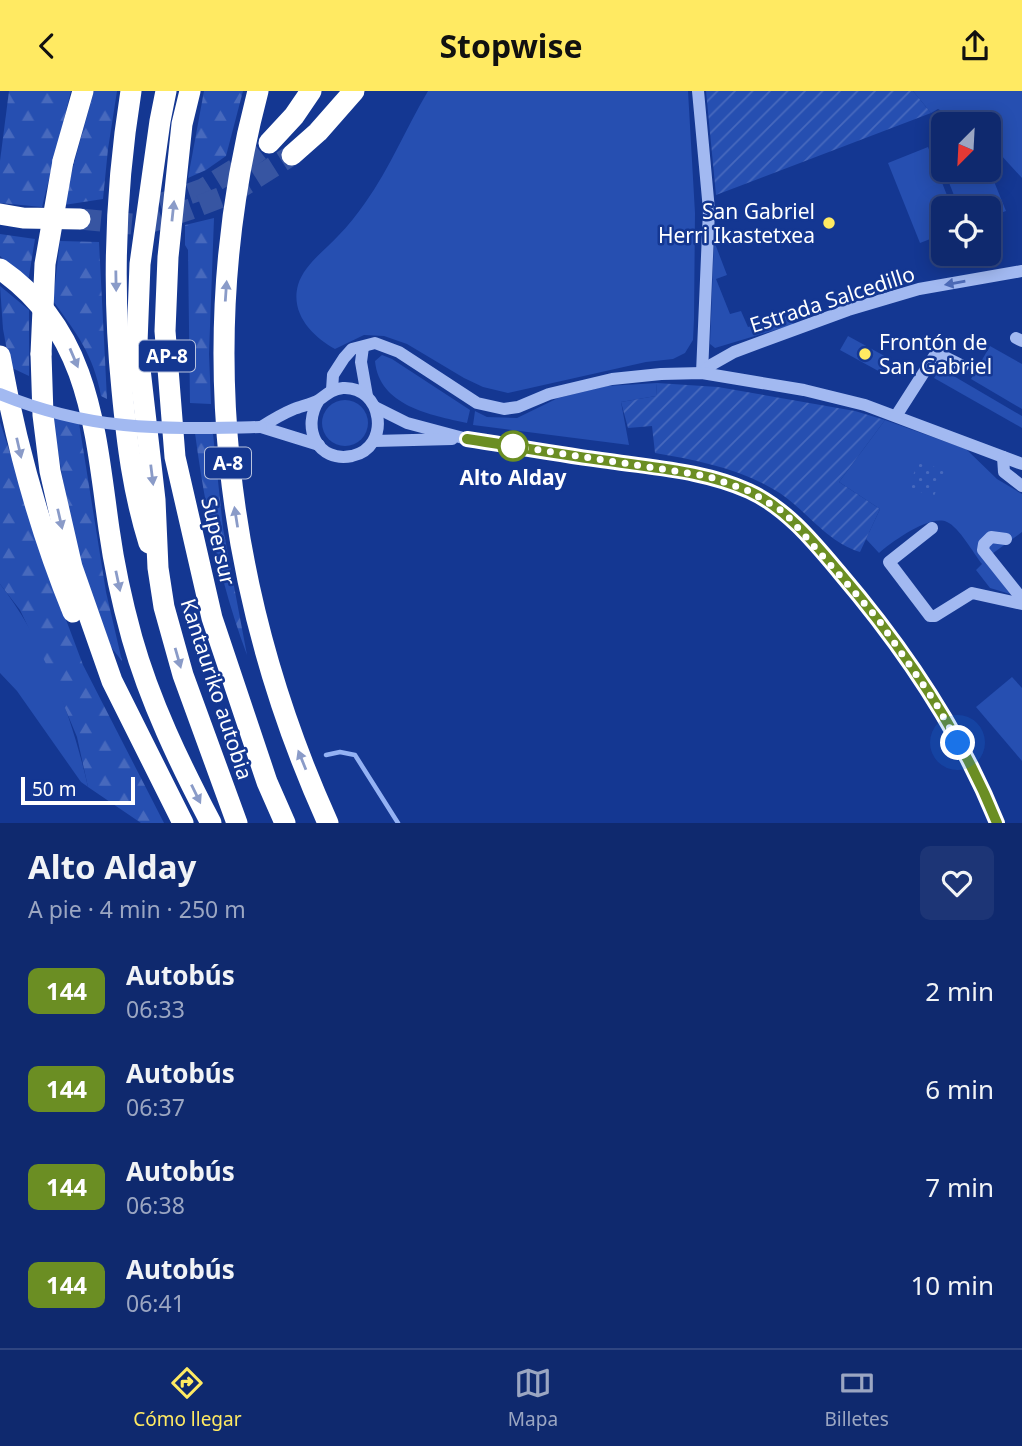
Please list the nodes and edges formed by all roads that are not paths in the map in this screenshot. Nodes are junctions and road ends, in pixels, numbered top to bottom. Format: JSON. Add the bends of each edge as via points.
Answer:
{"nodes":[{"id":1,"x":83,"y":91,"type":"edge"},
{"id":2,"x":131,"y":91,"type":"edge"},
{"id":3,"x":166,"y":91,"type":"edge"},
{"id":4,"x":190,"y":91,"type":"edge"},
{"id":5,"x":258,"y":91,"type":"edge"},
{"id":6,"x":311,"y":91,"type":"edge"},
{"id":7,"x":354,"y":91,"type":"edge"},
{"id":8,"x":698,"y":91,"type":"edge"},
{"id":9,"x":270,"y":143,"type":"tunnel mouth"},
{"id":10,"x":292,"y":155,"type":"tunnel mouth"},
{"id":11,"x":0,"y":214,"type":"edge"},
{"id":12,"x":79,"y":219,"type":"tunnel mouth"},
{"id":13,"x":0,"y":269,"type":"edge"},
{"id":14,"x":1022,"y":271,"type":"edge"},
{"id":15,"x":363,"y":347,"type":"junction"},
{"id":16,"x":0,"y":356,"type":"edge"},
{"id":17,"x":963,"y":366,"type":"dead end"},
{"id":18,"x":702,"y":373,"type":"junction"},
{"id":19,"x":332,"y":390,"type":"junction"},
{"id":20,"x":0,"y":394,"type":"edge"},
{"id":21,"x":319,"y":400,"type":"junction"},
{"id":22,"x":371,"y":402,"type":"junction"},
{"id":23,"x":896,"y":416,"type":"junction"},
{"id":24,"x":261,"y":427,"type":"junction"},
{"id":25,"x":467,"y":439,"type":"junction"},
{"id":26,"x":374,"y":441,"type":"junction"},
{"id":27,"x":319,"y":445,"type":"junction"},
{"id":28,"x":1003,"y":457,"type":"junction"},
{"id":29,"x":1022,"y":464,"type":"edge"},
{"id":30,"x":1022,"y":486,"type":"edge"},
{"id":31,"x":932,"y":528,"type":"dead end"},
{"id":32,"x":1006,"y":539,"type":"dead end"},
{"id":33,"x":158,"y":568,"type":"junction"},
{"id":34,"x":1022,"y":601,"type":"edge"},
{"id":35,"x":112,"y":681,"type":"junction"},
{"id":36,"x":183,"y":823,"type":"edge"},
{"id":37,"x":211,"y":823,"type":"edge"},
{"id":38,"x":237,"y":823,"type":"edge"},
{"id":39,"x":285,"y":823,"type":"edge"},
{"id":40,"x":328,"y":823,"type":"edge"},
{"id":41,"x":997,"y":823,"type":"edge"}],
"edges":[{"from":1,"to":35,"type":"highway","one_way":true,"bridge":true,"via":[[63,161],[45,264],[43,415],[59,517],[83,605]]},
{"from":2,"to":33,"type":"highway","one_way":true,"via":[[120,170],[116,313],[126,436],[137,503]]},
{"from":3,"to":33,"type":"highway","number":"AP-8","one_way":true,"via":[[140,264],[137,343]]},
{"from":39,"to":4,"type":"highway","name":"Supersur","number":"AP-8","one_way":true,"via":[[212,618],[176,457],[165,331],[167,269],[182,124]]},
{"from":40,"to":5,"type":"highway","number":"A-8","one_way":true,"via":[[286,720],[262,642],[243,565],[228,466],[225,296],[231,233]]},
{"from":6,"to":9,"type":"highway"},
{"from":7,"to":10,"type":"highway"},
{"from":8,"to":18,"type":"street","via":[[709,210]]},
{"from":11,"to":12,"type":"highway"},
{"from":13,"to":37,"type":"highway","one_way":true,"via":[[28,291],[56,326],[83,379],[132,639],[158,711]]},
{"from":14,"to":18,"type":"street","name":"Estrada Salcedillo","one_way":true,"via":[[919,289],[848,310],[734,352]]},
{"from":15,"to":18,"type":"street","via":[[384,345],[477,403],[504,409],[612,379]]},
{"from":15,"to":19,"type":"street","via":[[352,349],[344,358],[333,375]]},
{"from":15,"to":22,"type":"street","via":[[361,362]]},
{"from":16,"to":35,"type":"highway","one_way":true,"via":[[21,457],[53,564],[94,663]]},
{"from":17,"to":23,"type":"street","via":[[935,355]]},
{"from":18,"to":23,"type":"street","via":[[804,390]]},
{"from":19,"to":21,"type":"street"},
{"from":19,"to":22,"type":"street","via":[[350,389]]},
{"from":20,"to":24,"type":"street","bridge":true,"via":[[60,415],[111,425]]},
{"from":21,"to":24,"type":"street"},
{"from":21,"to":27,"type":"street","via":[[311,417]]},
{"from":22,"to":25,"type":"street","via":[[407,422]]},
{"from":22,"to":26,"type":"street","via":[[379,418]]},
{"from":23,"to":28,"type":"street"},
{"from":24,"to":27,"type":"street"},
{"from":25,"to":26,"type":"street"},
{"from":25,"to":41,"type":"street","via":[[707,476],[749,491],[784,512],[904,653],[935,702]]},
{"from":26,"to":27,"type":"street","via":[[357,455],[346,457]]},
{"from":28,"to":29,"type":"street"},
{"from":28,"to":30,"type":"street","via":[[1004,472]]},
{"from":31,"to":34,"type":"street","via":[[889,562],[930,616],[972,593]]},
{"from":32,"to":34,"type":"street","via":[[991,537],[983,550]]},
{"from":33,"to":38,"type":"highway","name":"Kantauriko autobia","one_way":true,"via":[[183,675]]},
{"from":35,"to":36,"type":"highway"}]}
